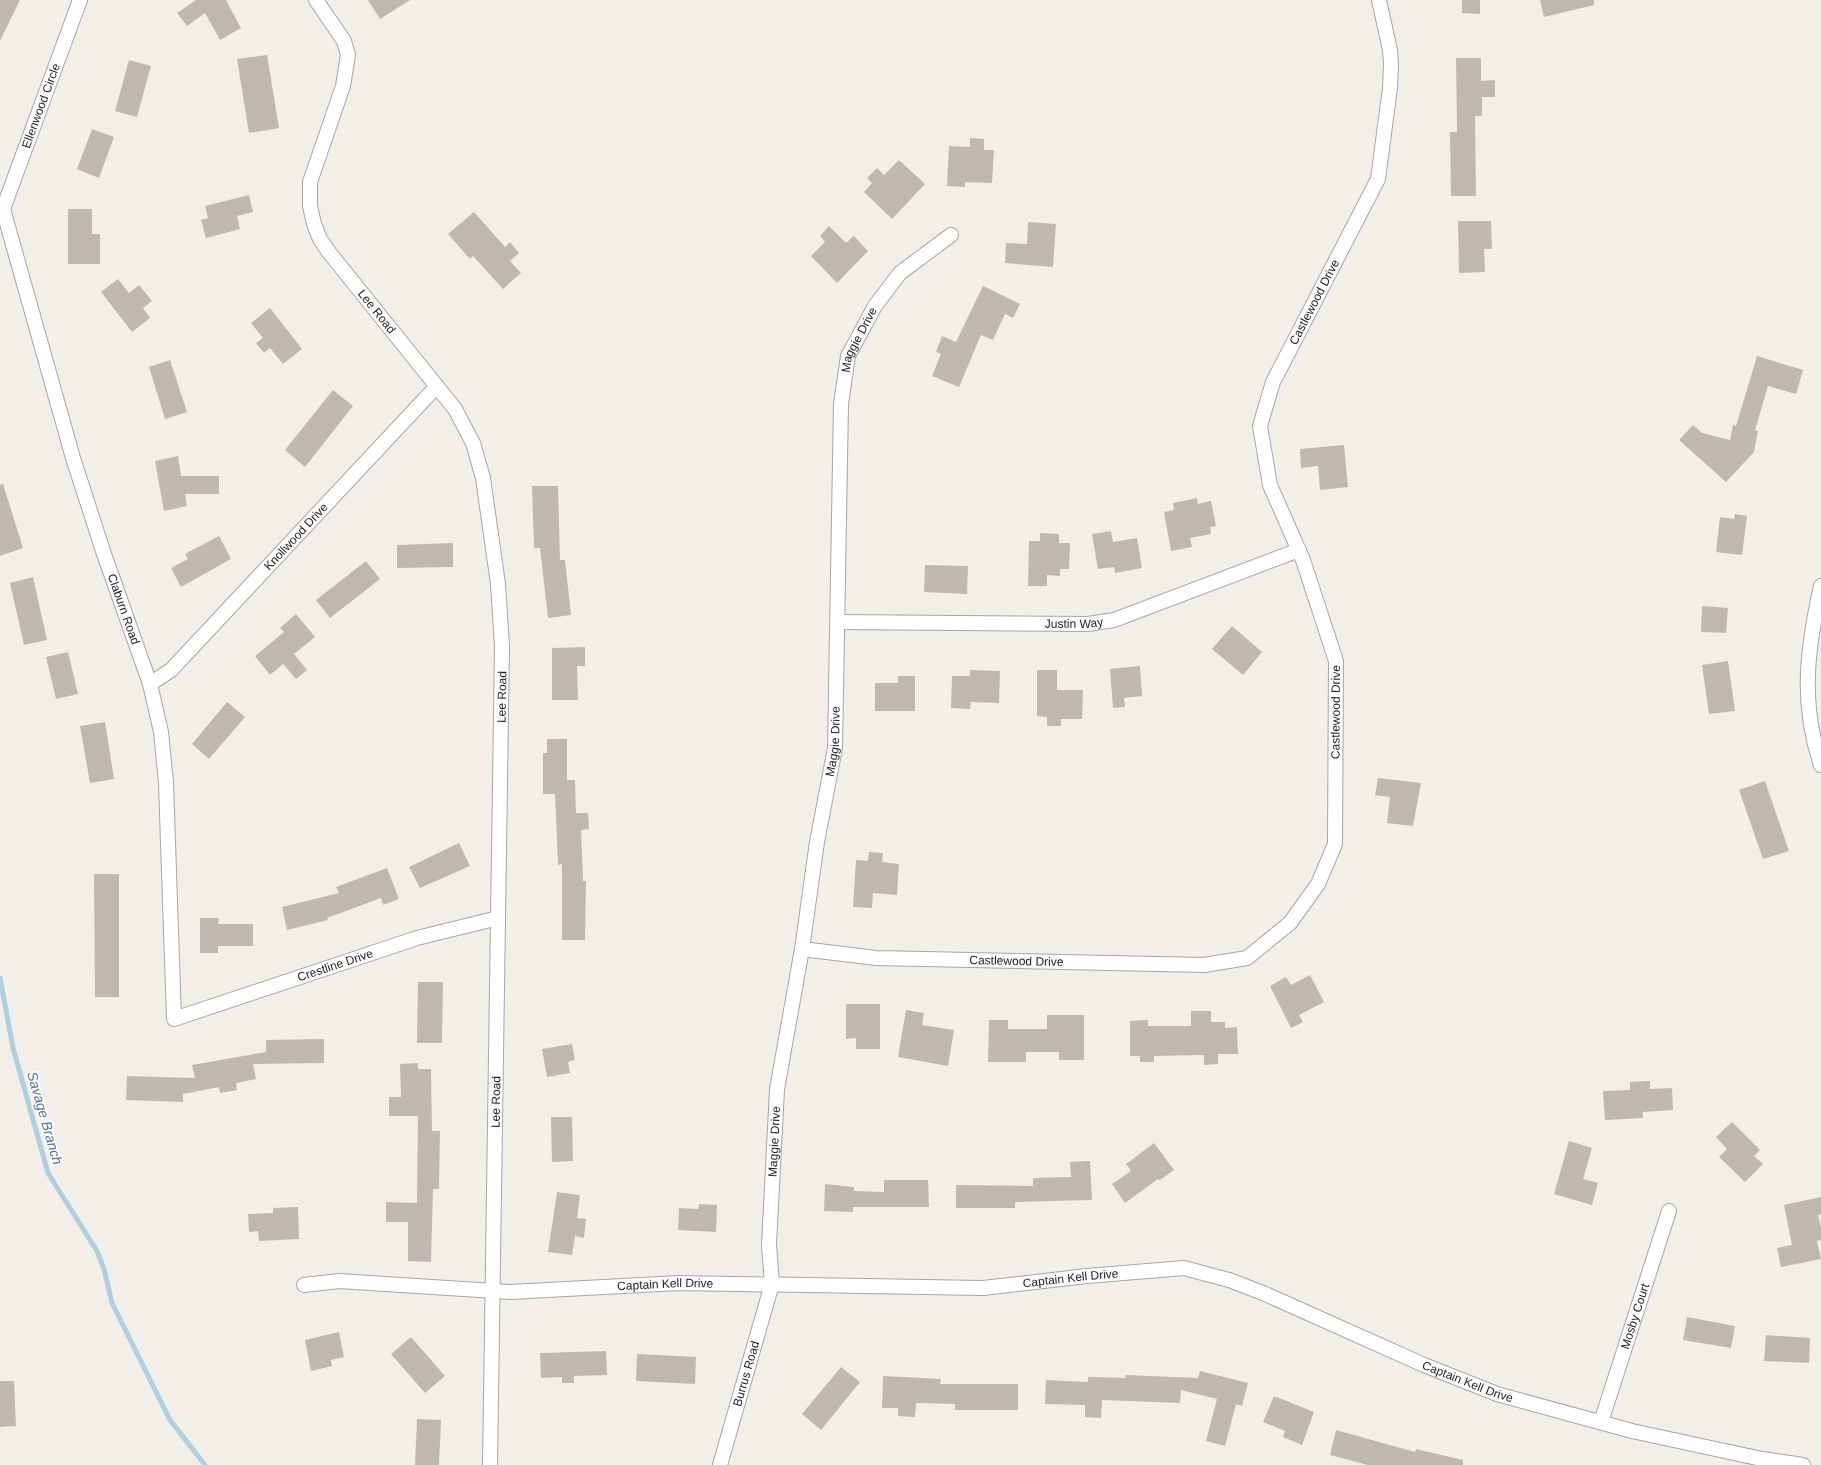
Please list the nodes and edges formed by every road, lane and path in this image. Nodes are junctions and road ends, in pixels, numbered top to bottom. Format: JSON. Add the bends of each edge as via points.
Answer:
{"nodes":[{"id":1,"x":80,"y":0,"type":"edge"},
{"id":2,"x":316,"y":0,"type":"edge"},
{"id":3,"x":1379,"y":0,"type":"edge"},
{"id":4,"x":1,"y":209,"type":"edge"},
{"id":5,"x":951,"y":235,"type":"dead end"},
{"id":6,"x":437,"y":386,"type":"junction"},
{"id":7,"x":1299,"y":550,"type":"junction"},
{"id":8,"x":1821,"y":586,"type":"edge"},
{"id":9,"x":838,"y":622,"type":"junction"},
{"id":10,"x":150,"y":684,"type":"junction"},
{"id":11,"x":1821,"y":765,"type":"edge"},
{"id":12,"x":498,"y":918,"type":"junction"},
{"id":13,"x":802,"y":949,"type":"junction"},
{"id":14,"x":174,"y":1020,"type":"joint"},
{"id":15,"x":1669,"y":1211,"type":"dead end"},
{"id":16,"x":772,"y":1284,"type":"junction"},
{"id":17,"x":304,"y":1285,"type":"dead end"},
{"id":18,"x":494,"y":1291,"type":"junction"},
{"id":19,"x":1601,"y":1422,"type":"junction"},
{"id":20,"x":490,"y":1465,"type":"edge"},
{"id":21,"x":720,"y":1465,"type":"edge"},
{"id":22,"x":1803,"y":1465,"type":"edge"}],
"edges":[{"from":1,"to":4,"type":"street","name":"Ellenwood Circle"},
{"from":2,"to":6,"type":"street","name":"Lee Road","via":[[344,41],[348,55],[343,86],[310,182],[314,224],[328,251]]},
{"from":3,"to":7,"type":"street","name":"Castlewood Drive","via":[[1391,64],[1378,179],[1273,382],[1260,426],[1270,485]]},
{"from":4,"to":10,"type":"street","name":"Claburn Road","via":[[73,458]]},
{"from":5,"to":9,"type":"street","name":"Maggie Drive","via":[[900,273],[875,306],[848,356],[841,404]]},
{"from":6,"to":10,"type":"street","name":"Knollwood Drive","via":[[171,670]]},
{"from":6,"to":12,"type":"street","name":"Lee Road","via":[[456,409],[473,443],[483,478],[498,584],[502,646]]},
{"from":7,"to":9,"type":"street","name":"Justin Way","via":[[1114,620],[1088,624]]},
{"from":7,"to":13,"type":"street","name":"Castlewood Drive","via":[[1336,661],[1335,844],[1318,884],[1290,923],[1247,958],[1204,965],[876,958]]},
{"from":8,"to":11,"type":"street","via":[[1808,661],[1807,697]]},
{"from":9,"to":13,"type":"street","name":"Maggie Drive","via":[[835,748],[817,842]]},
{"from":10,"to":14,"type":"street","name":"Claburn Road","via":[[161,732],[166,783]]},
{"from":12,"to":14,"type":"street","name":"Crestline Drive","via":[[417,938]]},
{"from":12,"to":18,"type":"street","name":"Lee Road"},
{"from":13,"to":16,"type":"street","name":"Maggie Drive","via":[[777,1089],[769,1245]]},
{"from":15,"to":19,"type":"street","name":"Mosby Court"},
{"from":16,"to":18,"type":"street","name":"Captain Kell Drive","via":[[679,1283]]},
{"from":16,"to":19,"type":"street","name":"Captain Kell Drive","via":[[983,1288],[1184,1268],[1263,1293],[1497,1394]]},
{"from":16,"to":21,"type":"street","name":"Burrus Road"},
{"from":17,"to":18,"type":"street","name":"Captain Kell Drive","via":[[339,1281]]},
{"from":18,"to":20,"type":"street","name":"Lee Road"},
{"from":19,"to":22,"type":"street","name":"Captain Kell Drive"}]}
